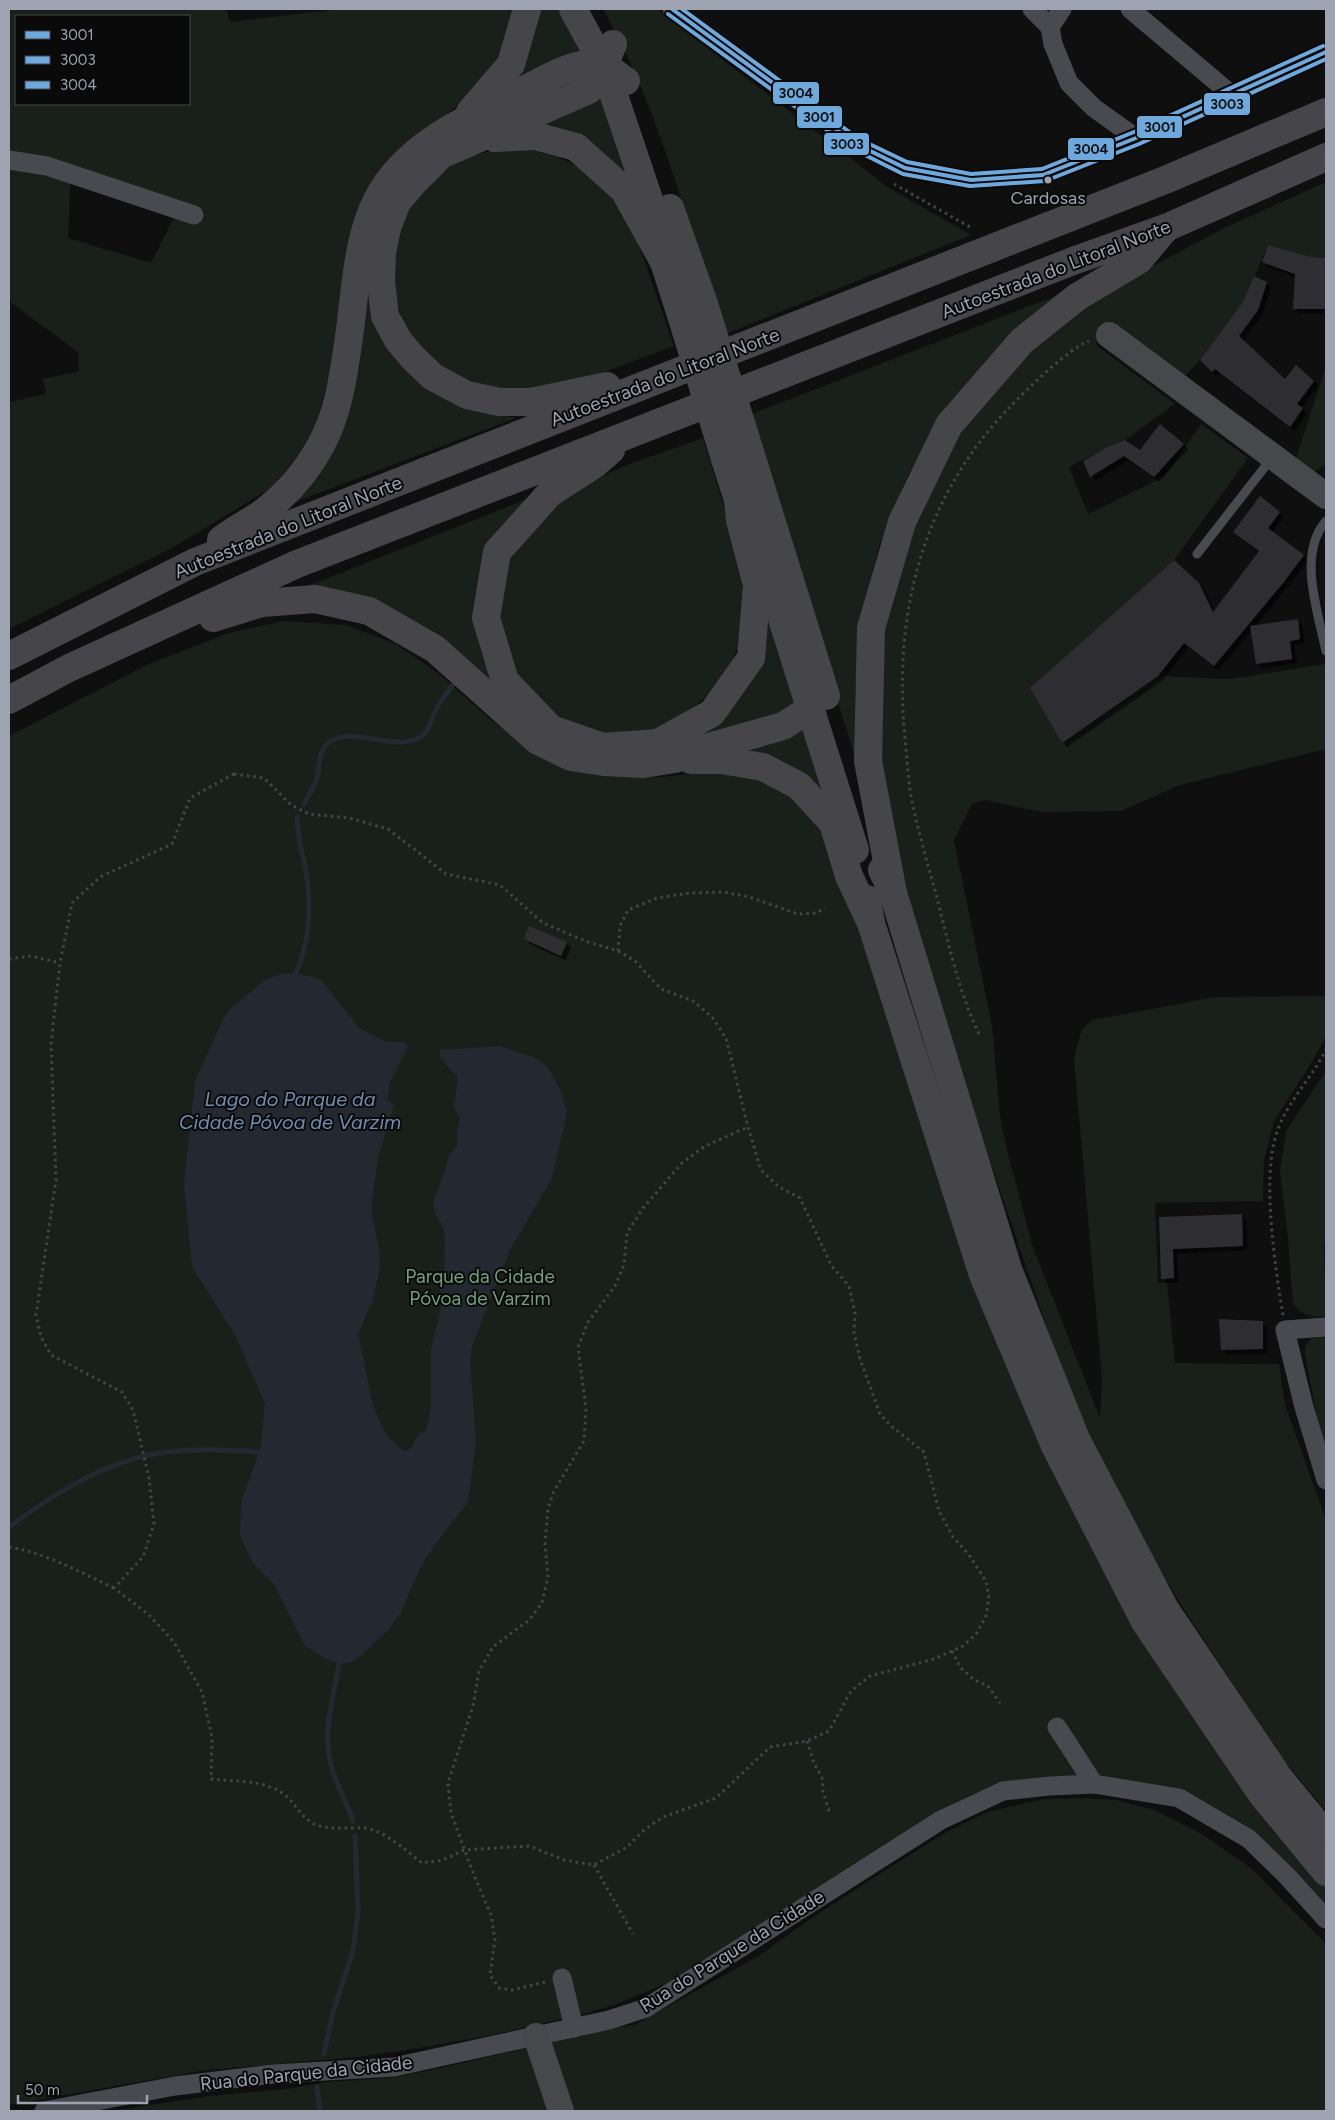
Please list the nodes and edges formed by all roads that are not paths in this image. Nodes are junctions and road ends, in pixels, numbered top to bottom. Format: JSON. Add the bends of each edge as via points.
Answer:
{"nodes":[{"id":1,"x":528,"y":9,"type":"edge"},
{"id":2,"x":573,"y":9,"type":"edge"},
{"id":3,"x":593,"y":9,"type":"edge"},
{"id":4,"x":672,"y":9,"type":"edge"},
{"id":5,"x":1032,"y":9,"type":"edge"},
{"id":6,"x":1062,"y":9,"type":"edge"},
{"id":7,"x":1130,"y":9,"type":"edge"},
{"id":8,"x":1050,"y":27,"type":"junction"},
{"id":9,"x":1326,"y":52,"type":"edge"},
{"id":10,"x":608,"y":55,"type":"junction"},
{"id":11,"x":1232,"y":95,"type":"junction"},
{"id":12,"x":1326,"y":112,"type":"edge"},
{"id":13,"x":471,"y":129,"type":"junction"},
{"id":14,"x":1136,"y":138,"type":"junction"},
{"id":15,"x":1326,"y":157,"type":"edge"},
{"id":16,"x":9,"y":160,"type":"edge"},
{"id":17,"x":194,"y":215,"type":"dead end"},
{"id":18,"x":1168,"y":227,"type":"junction"},
{"id":19,"x":664,"y":262,"type":"junction"},
{"id":20,"x":693,"y":310,"type":"junction"},
{"id":21,"x":1109,"y":335,"type":"road end"},
{"id":22,"x":653,"y":381,"type":"junction"},
{"id":23,"x":632,"y":432,"type":"junction"},
{"id":24,"x":1273,"y":457,"type":"junction"},
{"id":25,"x":1326,"y":496,"type":"edge"},
{"id":26,"x":738,"y":500,"type":"junction"},
{"id":27,"x":1326,"y":521,"type":"edge"},
{"id":28,"x":1197,"y":554,"type":"dead end"},
{"id":29,"x":195,"y":562,"type":"junction"},
{"id":30,"x":175,"y":619,"type":"junction"},
{"id":31,"x":1326,"y":651,"type":"edge"},
{"id":32,"x":9,"y":656,"type":"edge"},
{"id":33,"x":820,"y":673,"type":"junction"},
{"id":34,"x":9,"y":700,"type":"edge"},
{"id":35,"x":810,"y":709,"type":"junction"},
{"id":36,"x":675,"y":759,"type":"junction"},
{"id":37,"x":893,"y":893,"type":"junction"},
{"id":38,"x":871,"y":923,"type":"junction"},
{"id":39,"x":1326,"y":1327,"type":"edge"},
{"id":40,"x":1326,"y":1480,"type":"edge"},
{"id":41,"x":1058,"y":1727,"type":"dead end"},
{"id":42,"x":1094,"y":1784,"type":"junction"},
{"id":43,"x":1326,"y":1835,"type":"edge"},
{"id":44,"x":1326,"y":1872,"type":"edge"},
{"id":45,"x":1326,"y":1919,"type":"edge"},
{"id":46,"x":562,"y":1978,"type":"road end"},
{"id":47,"x":574,"y":2028,"type":"junction"},
{"id":48,"x":536,"y":2036,"type":"junction"},
{"id":49,"x":44,"y":2111,"type":"edge"},
{"id":50,"x":561,"y":2111,"type":"edge"}],
"edges":[{"from":1,"to":13,"type":"main road","via":[[510,64]]},
{"from":2,"to":10,"type":"main road"},
{"from":3,"to":10,"type":"main road"},
{"from":4,"to":14,"type":"street","via":[[856,144],[905,168],[971,180],[1043,175]]},
{"from":5,"to":8,"type":"street"},
{"from":6,"to":8,"type":"street"},
{"from":7,"to":11,"type":"street"},
{"from":8,"to":14,"type":"street","via":[[1053,44],[1069,83],[1094,108]]},
{"from":9,"to":11,"type":"street"},
{"from":10,"to":13,"type":"main road","via":[[588,90]]},
{"from":10,"to":19,"type":"main road","via":[[663,241]]},
{"from":10,"to":20,"type":"main road","via":[[626,81]]},
{"from":11,"to":14,"type":"street"},
{"from":12,"to":22,"type":"main road","name":"Autoestrada do Litoral Norte","via":[[1165,180]]},
{"from":13,"to":19,"type":"main road","via":[[536,136],[576,147],[624,190]]},
{"from":13,"to":22,"type":"main road","via":[[440,155],[397,202],[387,228],[381,282],[386,316],[398,340],[433,377],[467,395],[499,402],[531,402],[595,387]]},
{"from":13,"to":29,"type":"main road","via":[[416,152],[393,176],[377,200],[367,225],[360,260],[335,412],[321,445],[298,481],[264,511],[229,533]]},
{"from":15,"to":18,"type":"main road","name":"Autoestrada do Litoral Norte"},
{"from":16,"to":17,"type":"street","via":[[47,166]]},
{"from":18,"to":23,"type":"main road","name":"Autoestrada do Litoral Norte","via":[[1064,264]]},
{"from":18,"to":37,"type":"main road","via":[[1140,260],[1077,297],[1022,341],[949,425],[902,522],[871,628],[868,762]]},
{"from":19,"to":20,"type":"main road"},
{"from":20,"to":26,"type":"main road","bridge":true,"via":[[724,459]]},
{"from":20,"to":33,"type":"main road","bridge":true,"via":[[750,452]]},
{"from":21,"to":24,"type":"street"},
{"from":22,"to":29,"type":"main road","name":"Autoestrada do Litoral Norte"},
{"from":23,"to":26,"type":"main road","via":[[595,464],[550,493],[497,552],[486,618],[505,681],[551,729],[603,747],[658,743],[712,713],[751,658],[757,585]]},
{"from":23,"to":30,"type":"main road","name":"Autoestrada do Litoral Norte","via":[[297,564]]},
{"from":24,"to":25,"type":"street"},
{"from":24,"to":28,"type":"lane"},
{"from":26,"to":35,"type":"main road","via":[[749,514]]},
{"from":27,"to":31,"type":"lane","via":[[1313,545],[1311,562]]},
{"from":29,"to":32,"type":"main road","name":"Autoestrada do Litoral Norte"},
{"from":30,"to":34,"type":"main road","name":"Autoestrada do Litoral Norte"},
{"from":30,"to":36,"type":"main road","via":[[211,618],[262,603],[315,598],[370,611],[435,649],[538,741],[571,757],[604,762],[644,764]]},
{"from":33,"to":35,"type":"main road"},
{"from":33,"to":37,"type":"main road","via":[[872,847]]},
{"from":35,"to":36,"type":"main road","via":[[783,726]]},
{"from":35,"to":38,"type":"main road","via":[[861,870]]},
{"from":36,"to":38,"type":"main road","via":[[722,760],[763,767],[799,786],[833,823],[849,876]]},
{"from":37,"to":43,"type":"main road","via":[[1008,1269],[1076,1439],[1165,1609],[1280,1779]]},
{"from":38,"to":44,"type":"main road","via":[[983,1275],[1055,1446],[1145,1622],[1261,1793]]},
{"from":39,"to":40,"type":"street","via":[[1285,1330]]},
{"from":41,"to":42,"type":"street"},
{"from":42,"to":45,"type":"street","name":"Rua do Parque da Cidade","via":[[1179,1798],[1249,1839]]},
{"from":42,"to":47,"type":"street","name":"Rua do Parque da Cidade","via":[[1003,1791],[940,1820],[646,2008]]},
{"from":46,"to":47,"type":"street"},
{"from":47,"to":48,"type":"street","name":"Rua do Parque da Cidade"},
{"from":48,"to":49,"type":"street","name":"Rua do Parque da Cidade","via":[[394,2067],[274,2074]]},
{"from":48,"to":50,"type":"street"}]}
